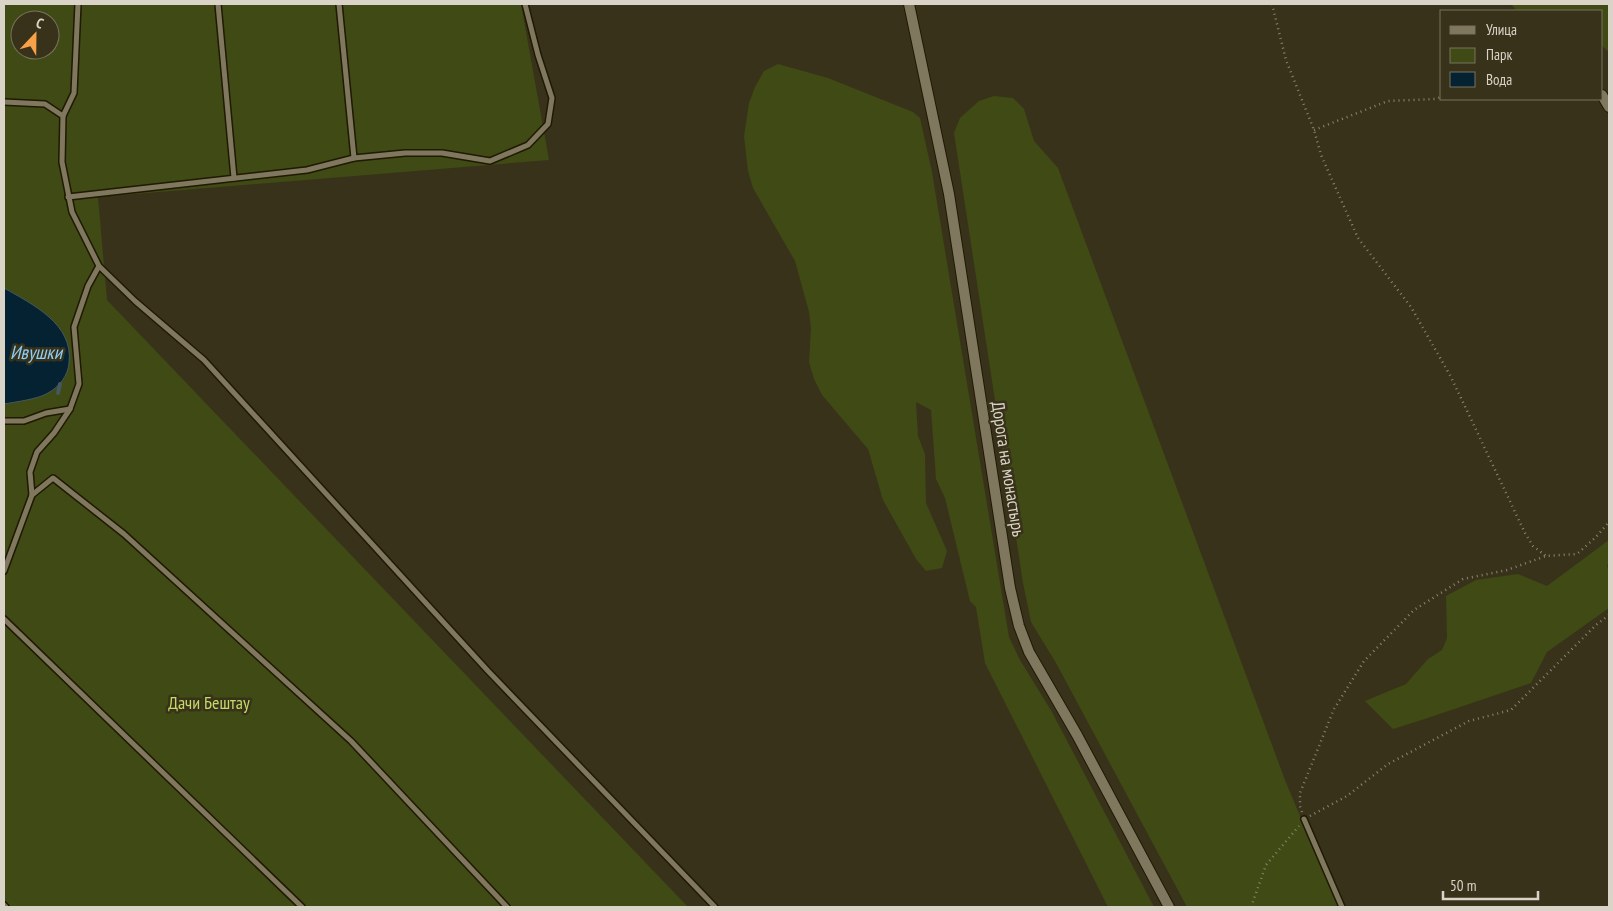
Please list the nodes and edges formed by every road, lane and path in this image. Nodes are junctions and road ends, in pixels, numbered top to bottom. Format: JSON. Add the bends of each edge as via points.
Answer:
{"nodes":[{"id":1,"x":78,"y":4,"type":"edge"},
{"id":2,"x":218,"y":4,"type":"edge"},
{"id":3,"x":339,"y":4,"type":"edge"},
{"id":4,"x":525,"y":4,"type":"edge"},
{"id":5,"x":908,"y":4,"type":"edge"},
{"id":6,"x":1272,"y":4,"type":"edge"},
{"id":7,"x":1603,"y":97,"type":"edge"},
{"id":8,"x":1440,"y":98,"type":"edge"},
{"id":9,"x":4,"y":102,"type":"edge"},
{"id":10,"x":1609,"y":108,"type":"edge"},
{"id":11,"x":63,"y":116,"type":"junction"},
{"id":12,"x":1314,"y":130,"type":"junction"},
{"id":13,"x":354,"y":158,"type":"junction"},
{"id":14,"x":234,"y":178,"type":"junction"},
{"id":15,"x":68,"y":196,"type":"junction"},
{"id":16,"x":99,"y":266,"type":"junction"},
{"id":17,"x":70,"y":409,"type":"junction"},
{"id":18,"x":4,"y":421,"type":"edge"},
{"id":19,"x":32,"y":496,"type":"junction"},
{"id":20,"x":1609,"y":522,"type":"edge"},
{"id":21,"x":1546,"y":556,"type":"junction"},
{"id":22,"x":4,"y":571,"type":"edge"},
{"id":23,"x":1609,"y":614,"type":"edge"},
{"id":24,"x":4,"y":619,"type":"edge"},
{"id":25,"x":1304,"y":819,"type":"junction"},
{"id":26,"x":302,"y":907,"type":"edge"},
{"id":27,"x":507,"y":907,"type":"edge"},
{"id":28,"x":715,"y":907,"type":"edge"},
{"id":29,"x":1169,"y":907,"type":"edge"},
{"id":30,"x":1251,"y":907,"type":"edge"},
{"id":31,"x":1342,"y":907,"type":"edge"}],
"edges":[{"from":1,"to":11,"type":"lane","via":[[74,93]]},
{"from":2,"to":14,"type":"lane"},
{"from":3,"to":13,"type":"lane"},
{"from":4,"to":13,"type":"lane","via":[[552,98],[548,124],[528,146],[490,161],[442,153]]},
{"from":5,"to":29,"type":"street","name":"Дорога на монастырь","via":[[949,194],[1010,588],[1019,626],[1029,652]]},
{"from":6,"to":12,"type":"path","via":[[1286,60]]},
{"from":7,"to":10,"type":"street"},
{"from":8,"to":12,"type":"path","via":[[1388,101]]},
{"from":9,"to":11,"type":"lane","via":[[45,104]]},
{"from":11,"to":15,"type":"lane","via":[[62,162]]},
{"from":12,"to":21,"type":"path","via":[[1321,155],[1358,238],[1411,307],[1451,377],[1525,533],[1533,546]]},
{"from":13,"to":14,"type":"lane","via":[[307,170]]},
{"from":14,"to":15,"type":"lane"},
{"from":15,"to":16,"type":"lane","via":[[72,212]]},
{"from":16,"to":17,"type":"lane","via":[[88,286],[74,328],[79,384]]},
{"from":16,"to":28,"type":"lane","via":[[204,360],[488,671]]},
{"from":17,"to":18,"type":"lane","via":[[24,421]]},
{"from":17,"to":19,"type":"lane","via":[[37,452],[30,472]]},
{"from":19,"to":22,"type":"lane"},
{"from":19,"to":27,"type":"lane","via":[[53,478],[124,534],[351,741]]},
{"from":20,"to":21,"type":"path","via":[[1577,554]]},
{"from":21,"to":25,"type":"path","via":[[1507,570],[1463,579],[1414,610],[1364,661],[1334,709],[1300,793]]},
{"from":23,"to":25,"type":"path","via":[[1511,710],[1469,721],[1388,764],[1347,796]]},
{"from":24,"to":26,"type":"lane"},
{"from":25,"to":30,"type":"path","via":[[1266,865]]},
{"from":25,"to":31,"type":"lane"}]}
